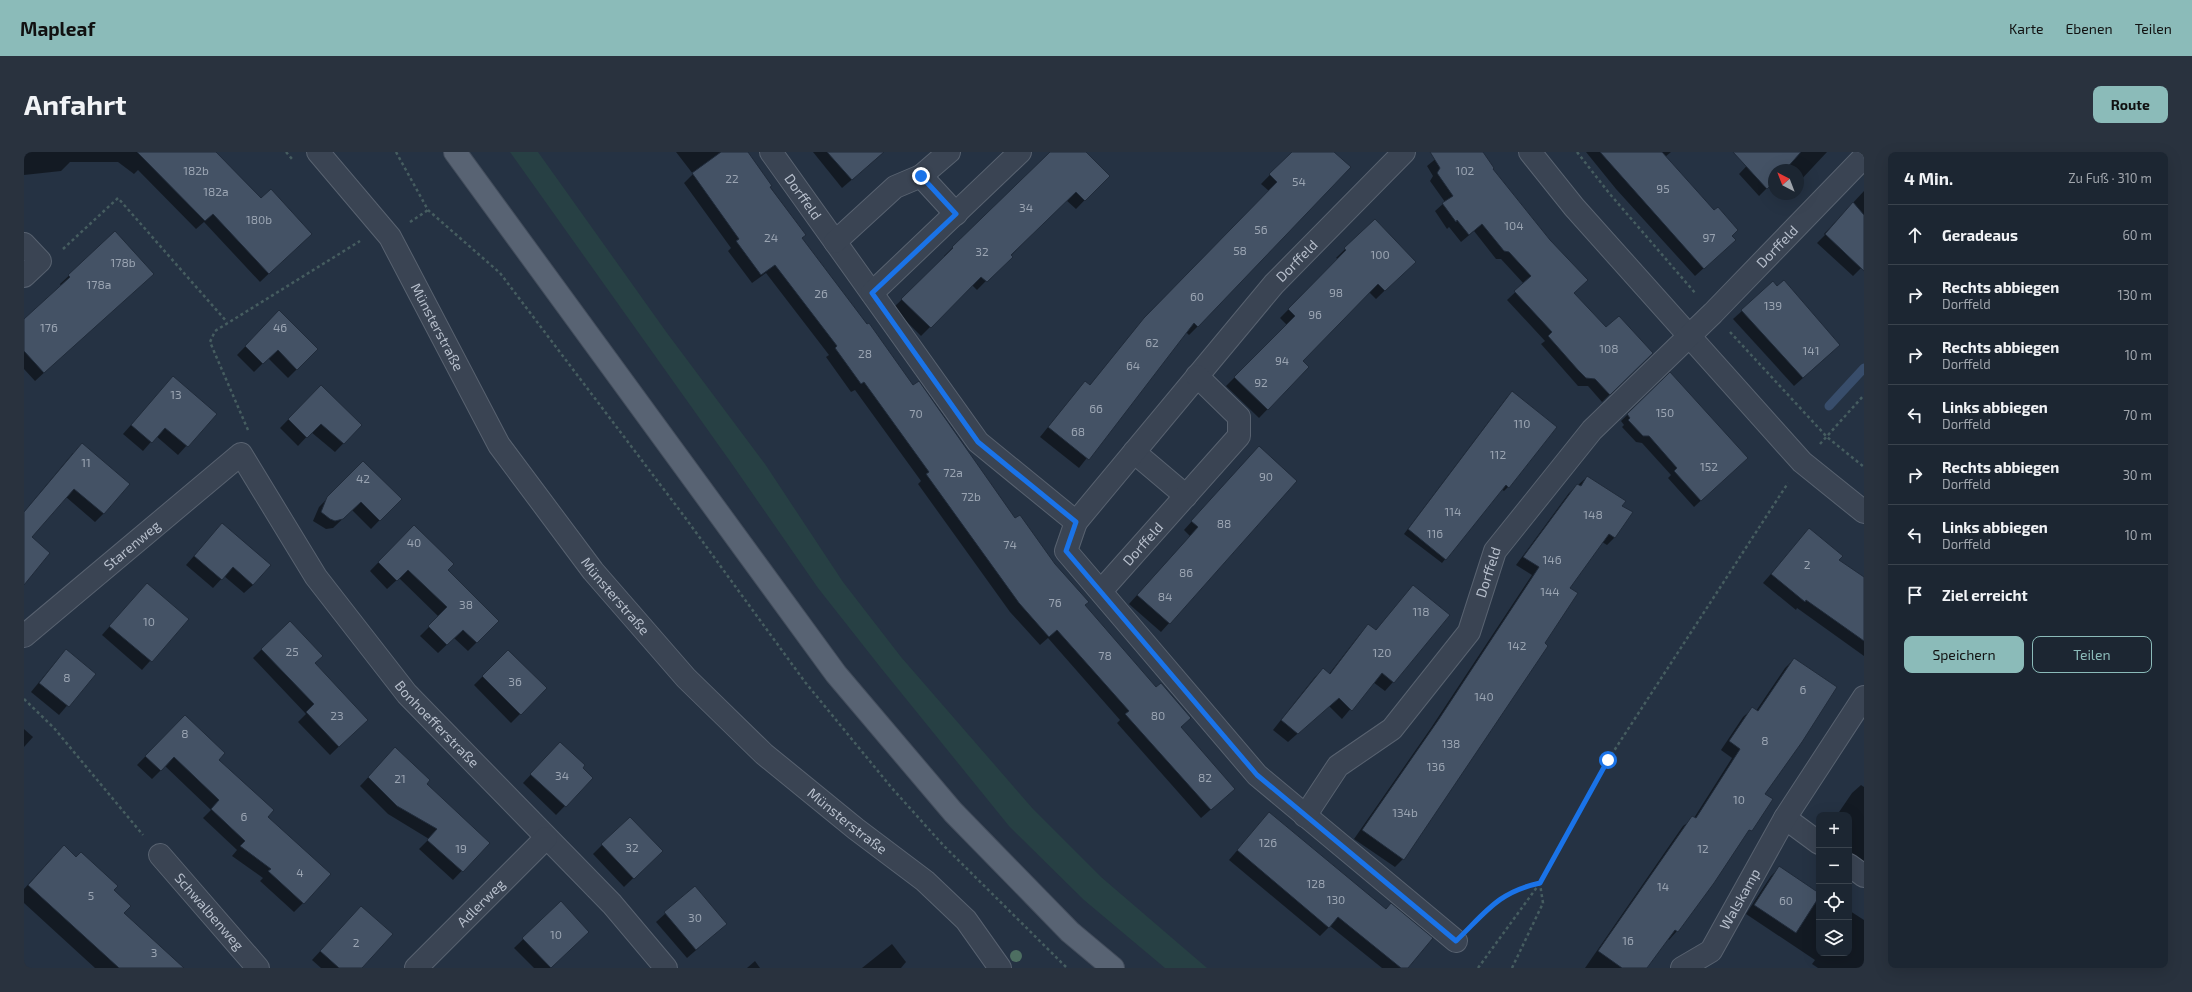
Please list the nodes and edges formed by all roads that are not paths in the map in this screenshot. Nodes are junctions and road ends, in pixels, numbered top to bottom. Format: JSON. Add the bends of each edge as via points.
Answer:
{"nodes":[{"id":1,"x":318,"y":152,"type":"edge"},
{"id":2,"x":455,"y":152,"type":"edge"},
{"id":3,"x":771,"y":152,"type":"edge"},
{"id":4,"x":949,"y":152,"type":"edge"},
{"id":5,"x":1020,"y":152,"type":"edge"},
{"id":6,"x":1404,"y":152,"type":"edge"},
{"id":7,"x":1530,"y":152,"type":"edge"},
{"id":8,"x":1864,"y":157,"type":"edge"},
{"id":9,"x":921,"y":176,"type":"junction"},
{"id":10,"x":956,"y":214,"type":"junction"},
{"id":11,"x":835,"y":242,"type":"junction"},
{"id":12,"x":24,"y":244,"type":"edge"},
{"id":13,"x":24,"y":276,"type":"edge"},
{"id":14,"x":872,"y":293,"type":"junction"},
{"id":15,"x":1689,"y":336,"type":"junction"},
{"id":16,"x":1197,"y":376,"type":"junction"},
{"id":17,"x":244,"y":444,"type":"joint"},
{"id":18,"x":1134,"y":452,"type":"junction"},
{"id":19,"x":1186,"y":496,"type":"junction"},
{"id":20,"x":1864,"y":512,"type":"edge"},
{"id":21,"x":1076,"y":522,"type":"junction"},
{"id":22,"x":1101,"y":591,"type":"junction"},
{"id":23,"x":24,"y":636,"type":"edge"},
{"id":24,"x":1864,"y":697,"type":"edge"},
{"id":25,"x":1305,"y":816,"type":"junction"},
{"id":26,"x":1785,"y":818,"type":"junction"},
{"id":27,"x":546,"y":838,"type":"junction"},
{"id":28,"x":1816,"y":841,"type":"edge"},
{"id":29,"x":160,"y":856,"type":"road end"},
{"id":30,"x":1852,"y":867,"type":"edge"},
{"id":31,"x":1864,"y":876,"type":"edge"},
{"id":32,"x":1456,"y":941,"type":"road end"},
{"id":33,"x":258,"y":968,"type":"edge"},
{"id":34,"x":416,"y":968,"type":"edge"},
{"id":35,"x":666,"y":968,"type":"edge"},
{"id":36,"x":1000,"y":968,"type":"edge"},
{"id":37,"x":1113,"y":968,"type":"edge"},
{"id":38,"x":1682,"y":968,"type":"edge"}],
"edges":[{"from":1,"to":36,"type":"street","name":"Münsterstraße","via":[[390,237],[499,445],[593,571],[686,678],[764,754],[925,881],[966,920]]},
{"from":2,"to":37,"type":"main road","via":[[836,674],[953,812],[1070,932]]},
{"from":3,"to":11,"type":"street","name":"Dorffeld"},
{"from":4,"to":9,"type":"street"},
{"from":5,"to":10,"type":"street"},
{"from":6,"to":16,"type":"street","name":"Dorffeld","via":[[1274,284]]},
{"from":7,"to":15,"type":"street","via":[[1574,207]]},
{"from":8,"to":15,"type":"street","name":"Dorffeld"},
{"from":9,"to":10,"type":"street"},
{"from":9,"to":11,"type":"street","via":[[895,187]]},
{"from":10,"to":14,"type":"street"},
{"from":11,"to":14,"type":"street","name":"Dorffeld"},
{"from":12,"to":13,"type":"street","via":[[40,261]]},
{"from":14,"to":21,"type":"street","name":"Dorffeld","via":[[978,442]]},
{"from":15,"to":20,"type":"street","via":[[1802,462]]},
{"from":15,"to":25,"type":"street","name":"Dorffeld","via":[[1587,436],[1495,551],[1469,632],[1392,729],[1338,766]]},
{"from":16,"to":18,"type":"street","name":"Dorffeld"},
{"from":16,"to":19,"type":"street","name":"Dorffeld","via":[[1239,417],[1239,436]]},
{"from":17,"to":23,"type":"street","name":"Starenweg"},
{"from":17,"to":27,"type":"street","name":"Bonhoefferstraße","via":[[316,577],[407,694]]},
{"from":18,"to":19,"type":"street"},
{"from":18,"to":21,"type":"street","name":"Dorffeld"},
{"from":19,"to":22,"type":"street","name":"Dorffeld"},
{"from":21,"to":22,"type":"street","name":"Dorffeld","via":[[1066,551]]},
{"from":22,"to":25,"type":"street","name":"Dorffeld","via":[[1257,775]]},
{"from":24,"to":26,"type":"street","name":"Walskamp"},
{"from":25,"to":32,"type":"street","name":"Dorffeld"},
{"from":26,"to":28,"type":"street"},
{"from":26,"to":38,"type":"street","name":"Walskamp","via":[[1711,951]]},
{"from":27,"to":34,"type":"street","name":"Adlerweg"},
{"from":27,"to":35,"type":"street","name":"Bonhoefferstraße","via":[[612,904]]},
{"from":29,"to":33,"type":"street","name":"Schwalbenweg"},
{"from":30,"to":31,"type":"street"}]}
